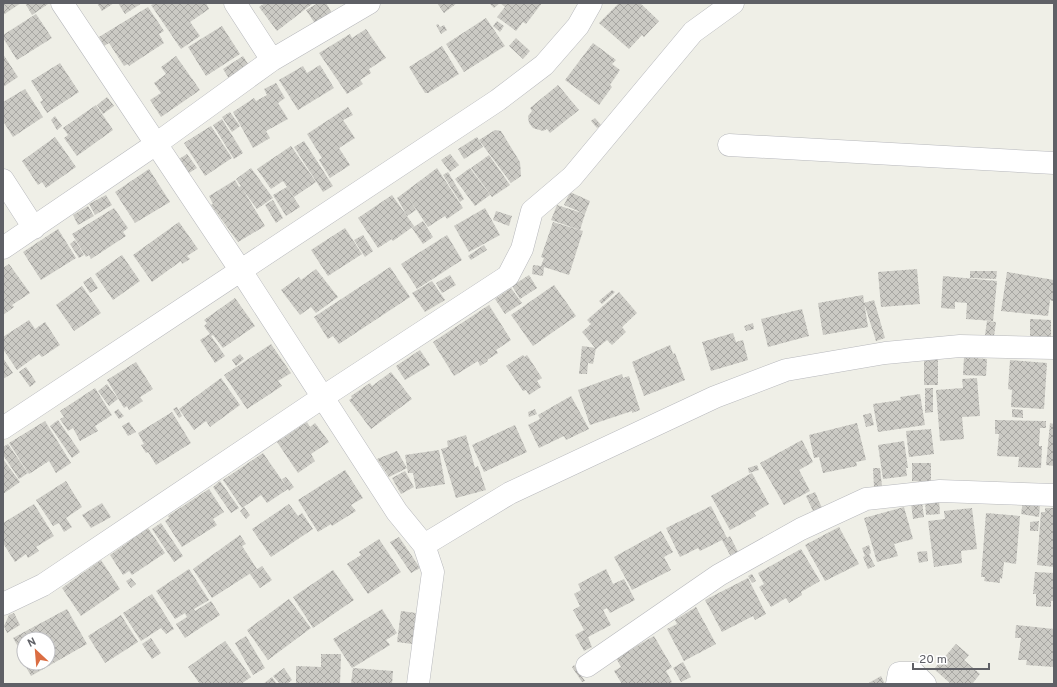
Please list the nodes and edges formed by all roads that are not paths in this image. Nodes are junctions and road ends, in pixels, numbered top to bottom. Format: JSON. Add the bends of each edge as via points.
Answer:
{"nodes":[{"id":1,"x":62,"y":3,"type":"edge"},
{"id":2,"x":235,"y":3,"type":"edge"},
{"id":3,"x":369,"y":3,"type":"edge"},
{"id":4,"x":591,"y":3,"type":"edge"},
{"id":5,"x":733,"y":3,"type":"edge"},
{"id":6,"x":272,"y":60,"type":"junction"},
{"id":7,"x":156,"y":144,"type":"junction"},
{"id":8,"x":729,"y":145,"type":"dead end"},
{"id":9,"x":1054,"y":163,"type":"edge"},
{"id":10,"x":3,"y":180,"type":"edge"},
{"id":11,"x":34,"y":228,"type":"junction"},
{"id":12,"x":3,"y":248,"type":"edge"},
{"id":13,"x":240,"y":271,"type":"junction"},
{"id":14,"x":1054,"y":348,"type":"edge"},
{"id":15,"x":323,"y":396,"type":"junction"},
{"id":16,"x":3,"y":428,"type":"edge"},
{"id":17,"x":1054,"y":495,"type":"edge"},
{"id":18,"x":424,"y":545,"type":"junction"},
{"id":19,"x":3,"y":604,"type":"edge"},
{"id":20,"x":587,"y":666,"type":"dead end"},
{"id":21,"x":418,"y":684,"type":"edge"},
{"id":22,"x":896,"y":684,"type":"edge"},
{"id":23,"x":925,"y":684,"type":"edge"}],
"edges":[{"from":1,"to":7,"type":"street"},
{"from":2,"to":6,"type":"street"},
{"from":3,"to":6,"type":"street"},
{"from":4,"to":13,"type":"street","via":[[578,26],[544,65],[504,96]]},
{"from":5,"to":15,"type":"street","via":[[693,32],[572,177],[532,211],[522,249],[508,276]]},
{"from":6,"to":7,"type":"street"},
{"from":7,"to":11,"type":"street"},
{"from":7,"to":13,"type":"street"},
{"from":8,"to":9,"type":"street"},
{"from":10,"to":11,"type":"street"},
{"from":11,"to":12,"type":"street"},
{"from":13,"to":15,"type":"street"},
{"from":13,"to":16,"type":"street"},
{"from":14,"to":18,"type":"street","via":[[960,346],[885,353],[786,370],[715,397],[510,492]]},
{"from":15,"to":18,"type":"street","via":[[397,512]]},
{"from":15,"to":19,"type":"street","via":[[43,585]]},
{"from":17,"to":20,"type":"street","via":[[940,490],[866,499],[801,529],[719,575]]},
{"from":18,"to":21,"type":"street","via":[[433,572]]},
{"from":22,"to":23,"type":"street","via":[[899,673],[914,673]]}]}
